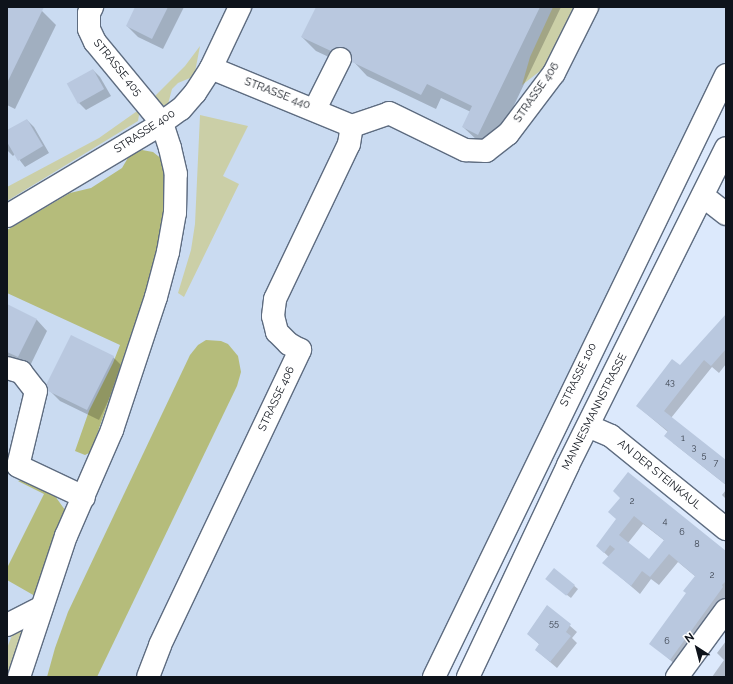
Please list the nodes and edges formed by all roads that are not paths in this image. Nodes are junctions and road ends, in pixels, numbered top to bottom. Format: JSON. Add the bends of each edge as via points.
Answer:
{"nodes":[{"id":1,"x":92,"y":7,"type":"edge"},
{"id":2,"x":240,"y":7,"type":"edge"},
{"id":3,"x":588,"y":7,"type":"edge"},
{"id":4,"x":340,"y":59,"type":"dead end"},
{"id":5,"x":211,"y":68,"type":"junction"},
{"id":6,"x":726,"y":75,"type":"edge"},
{"id":7,"x":315,"y":109,"type":"junction"},
{"id":8,"x":162,"y":123,"type":"junction"},
{"id":9,"x":352,"y":126,"type":"junction"},
{"id":10,"x":726,"y":148,"type":"edge"},
{"id":11,"x":703,"y":196,"type":"junction"},
{"id":12,"x":726,"y":214,"type":"edge"},
{"id":13,"x":7,"y":216,"type":"edge"},
{"id":14,"x":7,"y":368,"type":"edge"},
{"id":15,"x":588,"y":426,"type":"junction"},
{"id":16,"x":84,"y":497,"type":"junction"},
{"id":17,"x":726,"y":529,"type":"edge"},
{"id":18,"x":42,"y":607,"type":"junction"},
{"id":19,"x":726,"y":610,"type":"edge"},
{"id":20,"x":7,"y":625,"type":"edge"},
{"id":21,"x":19,"y":677,"type":"edge"},
{"id":22,"x":148,"y":677,"type":"edge"},
{"id":23,"x":434,"y":677,"type":"edge"},
{"id":24,"x":468,"y":677,"type":"edge"},
{"id":25,"x":677,"y":677,"type":"edge"}],
"edges":[{"from":1,"to":8,"type":"street","name":"STRASSE 405","via":[[89,13],[89,29],[95,42]]},
{"from":2,"to":5,"type":"street","name":"STRASSE 400"},
{"from":3,"to":9,"type":"street","name":"STRASSE 406","via":[[554,73],[508,134],[486,151],[465,150],[389,112]]},
{"from":4,"to":7,"type":"street","name":"STRASSE 440"},
{"from":5,"to":7,"type":"street","name":"STRASSE 440"},
{"from":5,"to":8,"type":"street","name":"STRASSE 400","via":[[181,109]]},
{"from":6,"to":23,"type":"street","name":"STRASSE 100"},
{"from":7,"to":9,"type":"street"},
{"from":8,"to":13,"type":"street","name":"STRASSE 400"},
{"from":8,"to":16,"type":"street","via":[[176,174],[175,213],[168,252],[156,297],[112,430]]},
{"from":9,"to":22,"type":"street","name":"STRASSE 406","via":[[349,144],[275,299],[272,316],[277,332],[289,344],[300,350],[160,645]]},
{"from":10,"to":11,"type":"street","name":"MANNESMANNSTRASSE"},
{"from":11,"to":12,"type":"street"},
{"from":11,"to":15,"type":"street","name":"MANNESMANNSTRASSE"},
{"from":14,"to":16,"type":"street","via":[[21,372],[36,390],[18,466]]},
{"from":15,"to":17,"type":"street","name":"AN DER STEINKAUL","via":[[611,436]]},
{"from":15,"to":24,"type":"street","name":"MANNESMANNSTRASSE"},
{"from":16,"to":18,"type":"street","via":[[66,536]]},
{"from":18,"to":20,"type":"street"},
{"from":18,"to":21,"type":"street"},
{"from":19,"to":25,"type":"street"}]}
